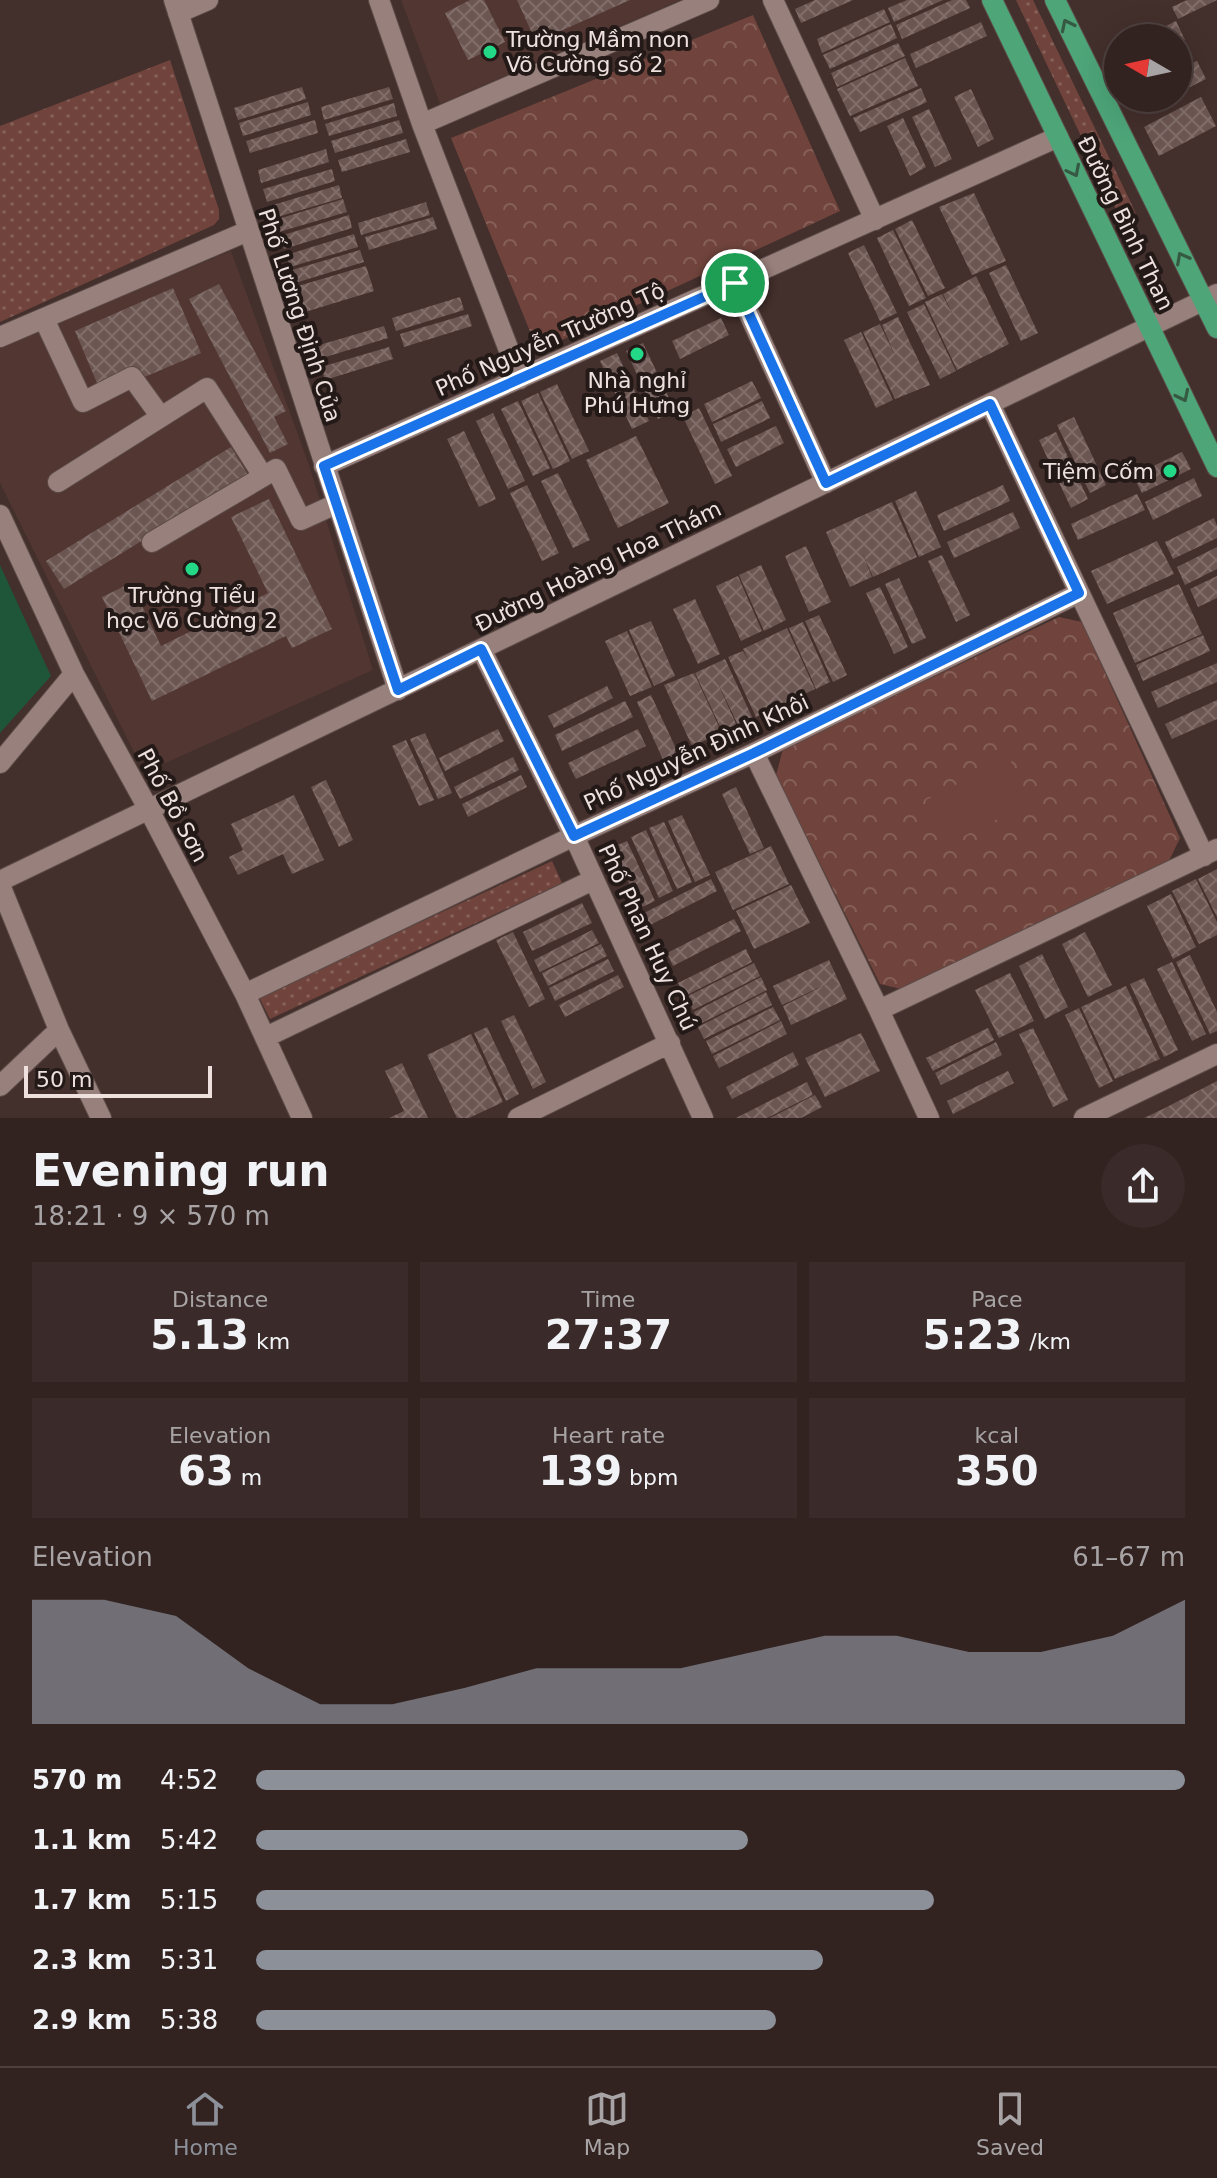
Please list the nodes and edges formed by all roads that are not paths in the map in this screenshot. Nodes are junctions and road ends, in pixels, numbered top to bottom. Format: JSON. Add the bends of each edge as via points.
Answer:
{"nodes":[{"id":1,"x":208,"y":0,"type":"edge"},
{"id":2,"x":379,"y":0,"type":"edge"},
{"id":3,"x":709,"y":0,"type":"edge"},
{"id":4,"x":773,"y":0,"type":"edge"},
{"id":5,"x":992,"y":0,"type":"edge"},
{"id":6,"x":1055,"y":0,"type":"edge"},
{"id":7,"x":176,"y":7,"type":"edge"},
{"id":8,"x":422,"y":124,"type":"junction"},
{"id":9,"x":1058,"y":137,"type":"junction"},
{"id":10,"x":875,"y":220,"type":"junction"},
{"id":11,"x":248,"y":231,"type":"junction"},
{"id":12,"x":735,"y":283,"type":"junction"},
{"id":13,"x":1210,"y":297,"type":"edge"},
{"id":14,"x":44,"y":319,"type":"junction"},
{"id":15,"x":1149,"y":326,"type":"junction"},
{"id":16,"x":1217,"y":328,"type":"edge"},
{"id":17,"x":0,"y":337,"type":"edge"},
{"id":18,"x":520,"y":379,"type":"junction"},
{"id":19,"x":990,"y":404,"type":"junction"},
{"id":20,"x":161,"y":417,"type":"junction"},
{"id":21,"x":324,"y":466,"type":"junction"},
{"id":22,"x":1217,"y":467,"type":"edge"},
{"id":23,"x":263,"y":476,"type":"junction"},
{"id":24,"x":58,"y":482,"type":"dead end"},
{"id":25,"x":826,"y":483,"type":"junction"},
{"id":26,"x":336,"y":504,"type":"junction"},
{"id":27,"x":0,"y":515,"type":"edge"},
{"id":28,"x":152,"y":542,"type":"dead end"},
{"id":29,"x":1079,"y":593,"type":"junction"},
{"id":30,"x":481,"y":649,"type":"junction"},
{"id":31,"x":74,"y":674,"type":"junction"},
{"id":32,"x":398,"y":690,"type":"junction"},
{"id":33,"x":754,"y":753,"type":"junction"},
{"id":34,"x":0,"y":763,"type":"edge"},
{"id":35,"x":149,"y":810,"type":"junction"},
{"id":36,"x":574,"y":836,"type":"junction"},
{"id":37,"x":1210,"y":852,"type":"edge"},
{"id":38,"x":593,"y":880,"type":"junction"},
{"id":39,"x":0,"y":883,"type":"edge"},
{"id":40,"x":245,"y":994,"type":"junction"},
{"id":41,"x":879,"y":1010,"type":"junction"},
{"id":42,"x":59,"y":1030,"type":"junction"},
{"id":43,"x":266,"y":1037,"type":"junction"},
{"id":44,"x":670,"y":1043,"type":"junction"},
{"id":45,"x":1217,"y":1054,"type":"edge"},
{"id":46,"x":0,"y":1086,"type":"edge"},
{"id":47,"x":101,"y":1118,"type":"edge"},
{"id":48,"x":302,"y":1118,"type":"edge"},
{"id":49,"x":518,"y":1118,"type":"edge"},
{"id":50,"x":703,"y":1118,"type":"edge"},
{"id":51,"x":929,"y":1118,"type":"edge"},
{"id":52,"x":1084,"y":1118,"type":"edge"}],
"edges":[{"from":1,"to":7,"type":"street"},
{"from":2,"to":8,"type":"street"},
{"from":3,"to":8,"type":"street"},
{"from":4,"to":10,"type":"street"},
{"from":5,"to":9,"type":"main road","name":"Đường Bình Than"},
{"from":13,"to":6,"type":"main road","name":"Đường Bình Than","one_way":true,"via":[[1168,232]]},
{"from":7,"to":11,"type":"street","name":"Phố Lương Định Của"},
{"from":8,"to":18,"type":"street"},
{"from":9,"to":10,"type":"street","name":"Phố Nguyễn Trường Tộ"},
{"from":9,"to":15,"type":"main road","name":"Đường Bình Than","one_way":true},
{"from":10,"to":12,"type":"street","name":"Phố Nguyễn Trường Tộ"},
{"from":11,"to":14,"type":"street"},
{"from":11,"to":21,"type":"street","name":"Phố Lương Định Của"},
{"from":12,"to":18,"type":"street","name":"Phố Nguyễn Trường Tộ"},
{"from":12,"to":25,"type":"street"},
{"from":13,"to":15,"type":"street","name":"Đường Hoàng Hoa Thám"},
{"from":13,"to":16,"type":"main road","name":"Đường Bình Than"},
{"from":14,"to":17,"type":"street"},
{"from":14,"to":20,"type":"street","via":[[83,402],[132,377]]},
{"from":15,"to":19,"type":"street","name":"Đường Hoàng Hoa Thám"},
{"from":15,"to":22,"type":"main road","name":"Đường Bình Than","one_way":true},
{"from":18,"to":21,"type":"street","name":"Phố Nguyễn Trường Tộ"},
{"from":19,"to":25,"type":"street","name":"Đường Hoàng Hoa Thám"},
{"from":19,"to":29,"type":"street"},
{"from":20,"to":23,"type":"street","via":[[207,388]]},
{"from":20,"to":24,"type":"street"},
{"from":21,"to":26,"type":"street","name":"Phố Lương Định Của"},
{"from":23,"to":26,"type":"street","via":[[276,469],[301,520]]},
{"from":23,"to":28,"type":"street"},
{"from":25,"to":30,"type":"street","name":"Đường Hoàng Hoa Thám"},
{"from":26,"to":32,"type":"street","name":"Phố Lương Định Của"},
{"from":27,"to":31,"type":"street","name":"Phố Bồ Sơn"},
{"from":29,"to":33,"type":"street","name":"Phố Nguyễn Đình Khôi"},
{"from":29,"to":37,"type":"street"},
{"from":30,"to":32,"type":"street","name":"Đường Hoàng Hoa Thám"},
{"from":30,"to":36,"type":"street","name":"Phố Phan Huy Chú"},
{"from":31,"to":34,"type":"street"},
{"from":31,"to":35,"type":"street","name":"Phố Bồ Sơn"},
{"from":32,"to":35,"type":"street","name":"Đường Hoàng Hoa Thám"},
{"from":33,"to":36,"type":"street","name":"Phố Nguyễn Đình Khôi"},
{"from":33,"to":41,"type":"street"},
{"from":35,"to":39,"type":"street","name":"Đường Hoàng Hoa Thám"},
{"from":35,"to":40,"type":"street","name":"Phố Bồ Sơn"},
{"from":36,"to":38,"type":"street","name":"Phố Phan Huy Chú"},
{"from":36,"to":40,"type":"street","name":"Phố Nguyễn Đình Khôi"},
{"from":37,"to":41,"type":"street"},
{"from":38,"to":43,"type":"street"},
{"from":38,"to":44,"type":"street","name":"Phố Phan Huy Chú"},
{"from":39,"to":42,"type":"street"},
{"from":40,"to":43,"type":"street","name":"Phố Bồ Sơn"},
{"from":41,"to":51,"type":"street"},
{"from":42,"to":46,"type":"street"},
{"from":42,"to":47,"type":"street"},
{"from":43,"to":48,"type":"street","name":"Phố Bồ Sơn"},
{"from":44,"to":49,"type":"street"},
{"from":44,"to":50,"type":"street","name":"Phố Phan Huy Chú"},
{"from":45,"to":52,"type":"street"}]}
